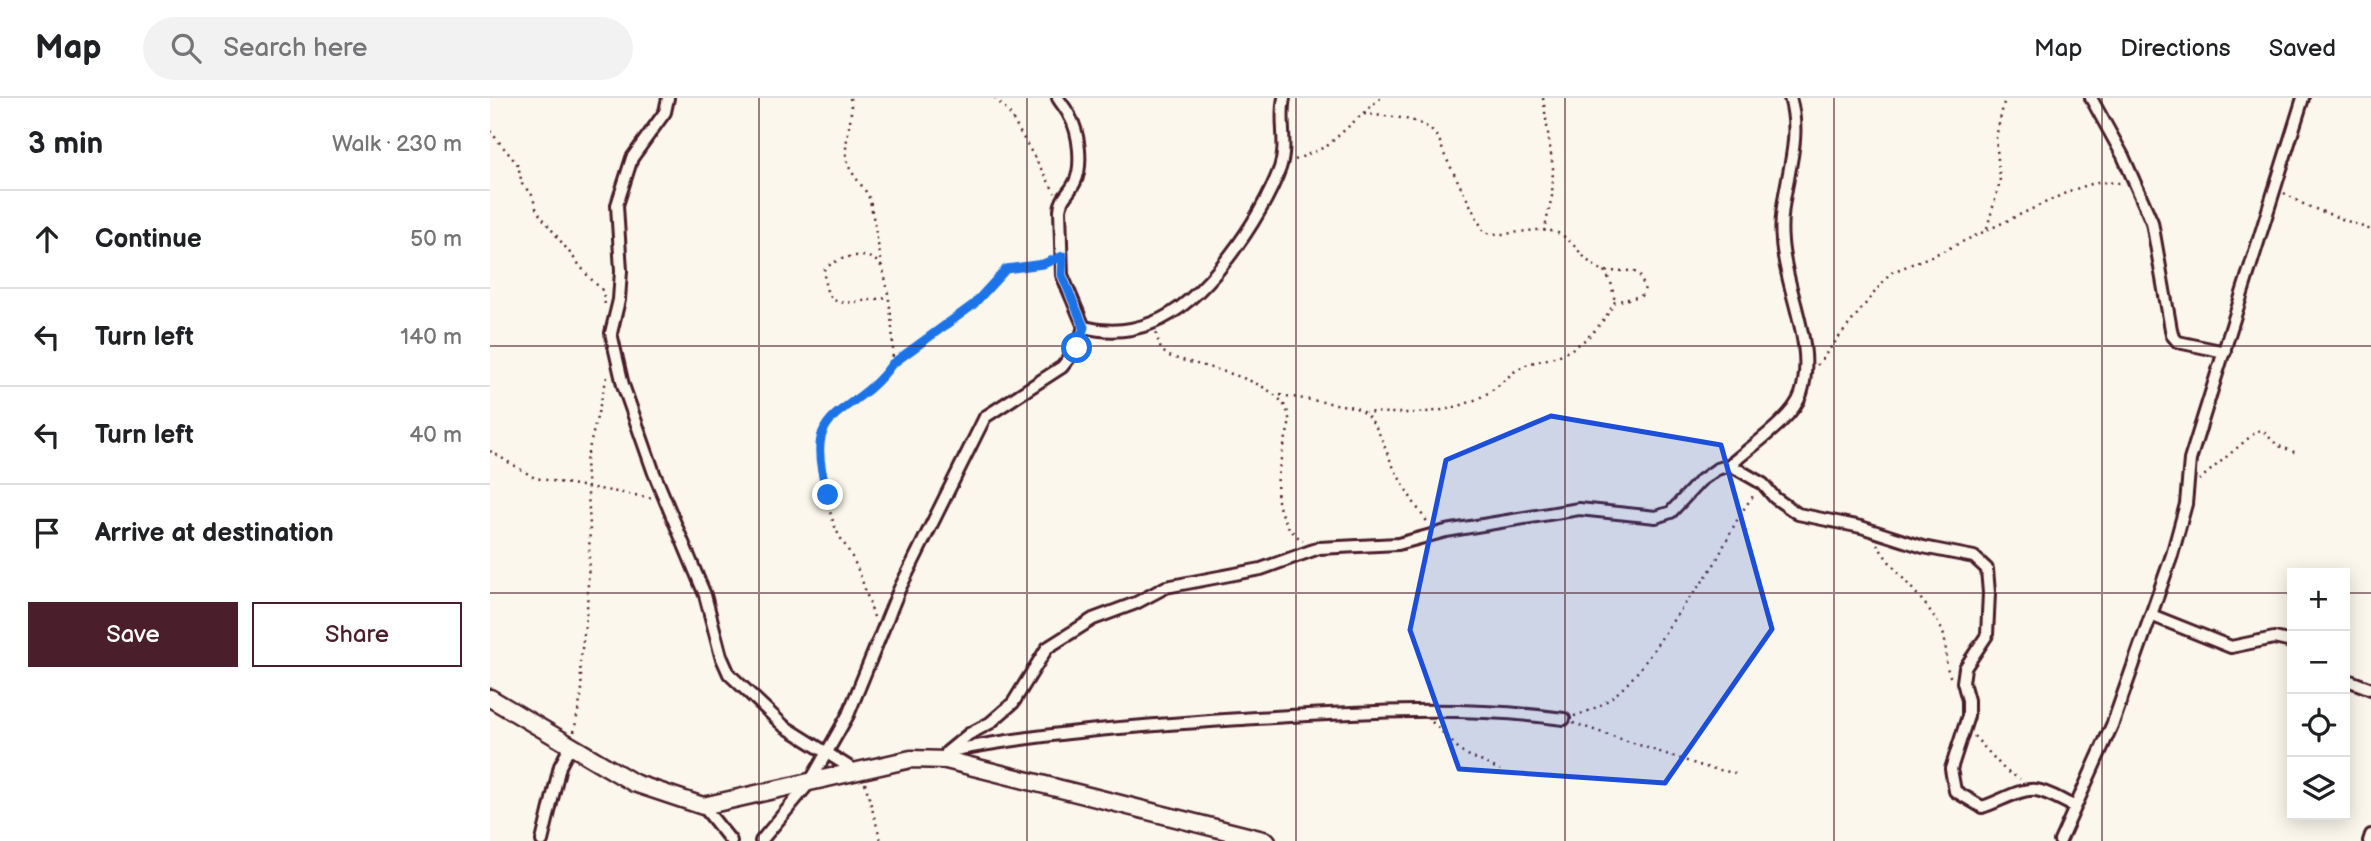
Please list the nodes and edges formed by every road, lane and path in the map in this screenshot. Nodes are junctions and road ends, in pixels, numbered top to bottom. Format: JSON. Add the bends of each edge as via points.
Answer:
{"nodes":[{"id":1,"x":668,"y":98,"type":"edge"},
{"id":2,"x":850,"y":98,"type":"edge"},
{"id":3,"x":995,"y":98,"type":"edge"},
{"id":4,"x":1058,"y":98,"type":"edge"},
{"id":5,"x":1284,"y":98,"type":"edge"},
{"id":6,"x":1380,"y":98,"type":"edge"},
{"id":7,"x":1543,"y":98,"type":"edge"},
{"id":8,"x":1790,"y":98,"type":"edge"},
{"id":9,"x":2005,"y":98,"type":"edge"},
{"id":10,"x":2091,"y":98,"type":"edge"},
{"id":11,"x":2303,"y":98,"type":"edge"},
{"id":12,"x":1364,"y":114,"type":"junction"},
{"id":13,"x":490,"y":131,"type":"edge"},
{"id":14,"x":1280,"y":168,"type":"junction"},
{"id":15,"x":2136,"y":184,"type":"junction"},
{"id":16,"x":2275,"y":185,"type":"junction"},
{"id":17,"x":1061,"y":202,"type":"junction"},
{"id":18,"x":1987,"y":228,"type":"junction"},
{"id":19,"x":2371,"y":230,"type":"edge"},
{"id":20,"x":1544,"y":232,"type":"junction"},
{"id":21,"x":1063,"y":256,"type":"junction"},
{"id":22,"x":882,"y":267,"type":"junction"},
{"id":23,"x":1604,"y":271,"type":"junction"},
{"id":24,"x":886,"y":298,"type":"junction"},
{"id":25,"x":1615,"y":302,"type":"junction"},
{"id":26,"x":1154,"y":323,"type":"junction"},
{"id":27,"x":1084,"y":327,"type":"junction"},
{"id":28,"x":611,"y":333,"type":"junction"},
{"id":29,"x":2225,"y":352,"type":"junction"},
{"id":30,"x":892,"y":364,"type":"junction"},
{"id":31,"x":608,"y":370,"type":"dead end"},
{"id":32,"x":1802,"y":392,"type":"junction"},
{"id":33,"x":1277,"y":394,"type":"junction"},
{"id":34,"x":1365,"y":412,"type":"junction"},
{"id":35,"x":490,"y":452,"type":"edge"},
{"id":36,"x":2299,"y":454,"type":"dead end"},
{"id":37,"x":1730,"y":465,"type":"junction"},
{"id":38,"x":1763,"y":484,"type":"junction"},
{"id":39,"x":585,"y":486,"type":"junction"},
{"id":40,"x":2188,"y":488,"type":"junction"},
{"id":41,"x":666,"y":499,"type":"junction"},
{"id":42,"x":1869,"y":529,"type":"junction"},
{"id":43,"x":1436,"y":533,"type":"junction"},
{"id":44,"x":1319,"y":548,"type":"junction"},
{"id":45,"x":2151,"y":615,"type":"junction"},
{"id":46,"x":880,"y":637,"type":"junction"},
{"id":47,"x":2287,"y":641,"type":"edge"},
{"id":48,"x":2350,"y":681,"type":"edge"},
{"id":49,"x":1954,"y":684,"type":"dead end"},
{"id":50,"x":2371,"y":689,"type":"edge"},
{"id":51,"x":490,"y":698,"type":"edge"},
{"id":52,"x":1422,"y":713,"type":"junction"},
{"id":53,"x":1968,"y":716,"type":"junction"},
{"id":54,"x":1564,"y":719,"type":"junction"},
{"id":55,"x":570,"y":747,"type":"junction"},
{"id":56,"x":947,"y":752,"type":"junction"},
{"id":57,"x":825,"y":754,"type":"junction"},
{"id":58,"x":928,"y":759,"type":"junction"},
{"id":59,"x":857,"y":769,"type":"junction"},
{"id":60,"x":1500,"y":770,"type":"dead end"},
{"id":61,"x":1739,"y":774,"type":"dead end"},
{"id":62,"x":810,"y":782,"type":"junction"},
{"id":63,"x":2035,"y":789,"type":"junction"},
{"id":64,"x":703,"y":806,"type":"junction"},
{"id":65,"x":2074,"y":806,"type":"junction"},
{"id":66,"x":2371,"y":835,"type":"edge"},
{"id":67,"x":542,"y":841,"type":"edge"},
{"id":68,"x":731,"y":841,"type":"edge"},
{"id":69,"x":761,"y":841,"type":"edge"},
{"id":70,"x":881,"y":841,"type":"edge"},
{"id":71,"x":1267,"y":841,"type":"edge"},
{"id":72,"x":2060,"y":841,"type":"edge"},
{"id":73,"x":2369,"y":841,"type":"edge"}],
"edges":[{"from":1,"to":28,"type":"street","via":[[666,112],[632,158],[622,182],[617,205],[619,300]]},
{"from":2,"to":22,"type":"path","via":[[846,155],[852,174],[870,200]]},
{"from":3,"to":17,"type":"path","via":[[1009,113]]},
{"from":4,"to":17,"type":"street","via":[[1075,128],[1079,172]]},
{"from":5,"to":14,"type":"street"},
{"from":6,"to":12,"type":"path"},
{"from":7,"to":20,"type":"path","via":[[1553,168]]},
{"from":8,"to":32,"type":"street","via":[[1796,132],[1781,240],[1804,349]]},
{"from":9,"to":18,"type":"path","via":[[1996,137],[2000,182]]},
{"from":10,"to":15,"type":"street"},
{"from":11,"to":16,"type":"street"},
{"from":12,"to":14,"type":"path","via":[[1327,146]]},
{"from":12,"to":20,"type":"path","via":[[1426,124],[1440,137],[1443,152],[1484,232],[1498,237]]},
{"from":13,"to":28,"type":"path","via":[[518,165],[522,184],[537,211],[603,291]]},
{"from":14,"to":26,"type":"street","via":[[1251,222],[1212,276],[1188,300]]},
{"from":15,"to":18,"type":"path","via":[[2085,185]]},
{"from":15,"to":29,"type":"street","via":[[2158,244],[2172,335],[2178,342]]},
{"from":16,"to":19,"type":"path","via":[[2305,205]]},
{"from":16,"to":29,"type":"street"},
{"from":17,"to":21,"type":"street"},
{"from":18,"to":32,"type":"path","via":[[1882,279],[1821,359]]},
{"from":20,"to":23,"type":"path","via":[[1555,232],[1580,257]]},
{"from":21,"to":27,"type":"street","via":[[1062,275]]},
{"from":21,"to":30,"type":"path","via":[[1006,269],[973,305]]},
{"from":22,"to":24,"type":"path"},
{"from":22,"to":24,"type":"path","via":[[873,259],[833,260],[824,270],[824,283],[831,300],[840,303]]},
{"from":23,"to":25,"type":"path"},
{"from":23,"to":25,"type":"path","via":[[1629,269],[1639,274],[1644,288],[1641,296]]},
{"from":24,"to":30,"type":"path","via":[[894,332]]},
{"from":25,"to":34,"type":"path","via":[[1583,344],[1524,365],[1490,392],[1454,409]]},
{"from":26,"to":27,"type":"street","via":[[1112,332]]},
{"from":26,"to":33,"type":"path","via":[[1161,350],[1169,356]]},
{"from":27,"to":46,"type":"street","via":[[1077,348],[1062,366],[985,417]]},
{"from":28,"to":41,"type":"street","via":[[623,385]]},
{"from":29,"to":40,"type":"street","via":[[2190,460]]},
{"from":30,"to":46,"type":"path","via":[[882,378],[830,417],[821,436],[819,456],[834,526],[852,556]]},
{"from":31,"to":39,"type":"path","via":[[591,433]]},
{"from":32,"to":37,"type":"street","via":[[1790,415]]},
{"from":33,"to":34,"type":"path"},
{"from":33,"to":44,"type":"path","via":[[1291,414],[1275,493],[1278,506],[1290,529]]},
{"from":34,"to":43,"type":"path"},
{"from":35,"to":39,"type":"path","via":[[535,478]]},
{"from":36,"to":40,"type":"path","via":[[2257,431]]},
{"from":37,"to":38,"type":"street"},
{"from":37,"to":43,"type":"street","via":[[1700,481],[1671,512],[1656,517],[1579,509]]},
{"from":38,"to":42,"type":"street","via":[[1798,514]]},
{"from":38,"to":54,"type":"path","via":[[1742,508],[1715,562],[1642,668],[1611,701]]},
{"from":39,"to":41,"type":"path"},
{"from":39,"to":55,"type":"path","via":[[590,526],[587,611],[580,663],[582,691]]},
{"from":40,"to":45,"type":"street"},
{"from":41,"to":57,"type":"street","via":[[705,595],[729,674],[761,707]]},
{"from":42,"to":49,"type":"path","via":[[1891,565],[1939,624]]},
{"from":42,"to":53,"type":"street","via":[[1974,557],[1987,569],[1987,635],[1965,668],[1963,682]]},
{"from":43,"to":44,"type":"street","via":[[1398,544]]},
{"from":44,"to":56,"type":"street","via":[[1261,569],[1166,587],[1093,619],[1047,648],[1013,703]]},
{"from":45,"to":47,"type":"street","via":[[2231,647],[2274,638]]},
{"from":45,"to":65,"type":"street","via":[[2113,723]]},
{"from":46,"to":57,"type":"street","via":[[848,715]]},
{"from":48,"to":50,"type":"street"},
{"from":51,"to":55,"type":"street"},
{"from":52,"to":54,"type":"street","via":[[1512,713]]},
{"from":52,"to":56,"type":"street","via":[[1338,713],[1115,727]]},
{"from":52,"to":60,"type":"path","via":[[1463,753]]},
{"from":53,"to":63,"type":"path","via":[[1971,732],[1984,749],[2005,770]]},
{"from":53,"to":63,"type":"street","via":[[1951,769],[1955,791],[1982,807]]},
{"from":54,"to":61,"type":"path","via":[[1705,767]]},
{"from":55,"to":64,"type":"street","via":[[634,783]]},
{"from":55,"to":67,"type":"street","via":[[560,766]]},
{"from":56,"to":58,"type":"street"},
{"from":57,"to":59,"type":"street"},
{"from":57,"to":62,"type":"street"},
{"from":58,"to":59,"type":"street"},
{"from":58,"to":71,"type":"street","via":[[999,772]]},
{"from":59,"to":62,"type":"street"},
{"from":59,"to":70,"type":"path"},
{"from":62,"to":64,"type":"street"},
{"from":62,"to":69,"type":"street"},
{"from":63,"to":65,"type":"street"},
{"from":64,"to":68,"type":"street"},
{"from":65,"to":72,"type":"street"},
{"from":66,"to":73,"type":"street"}]}
